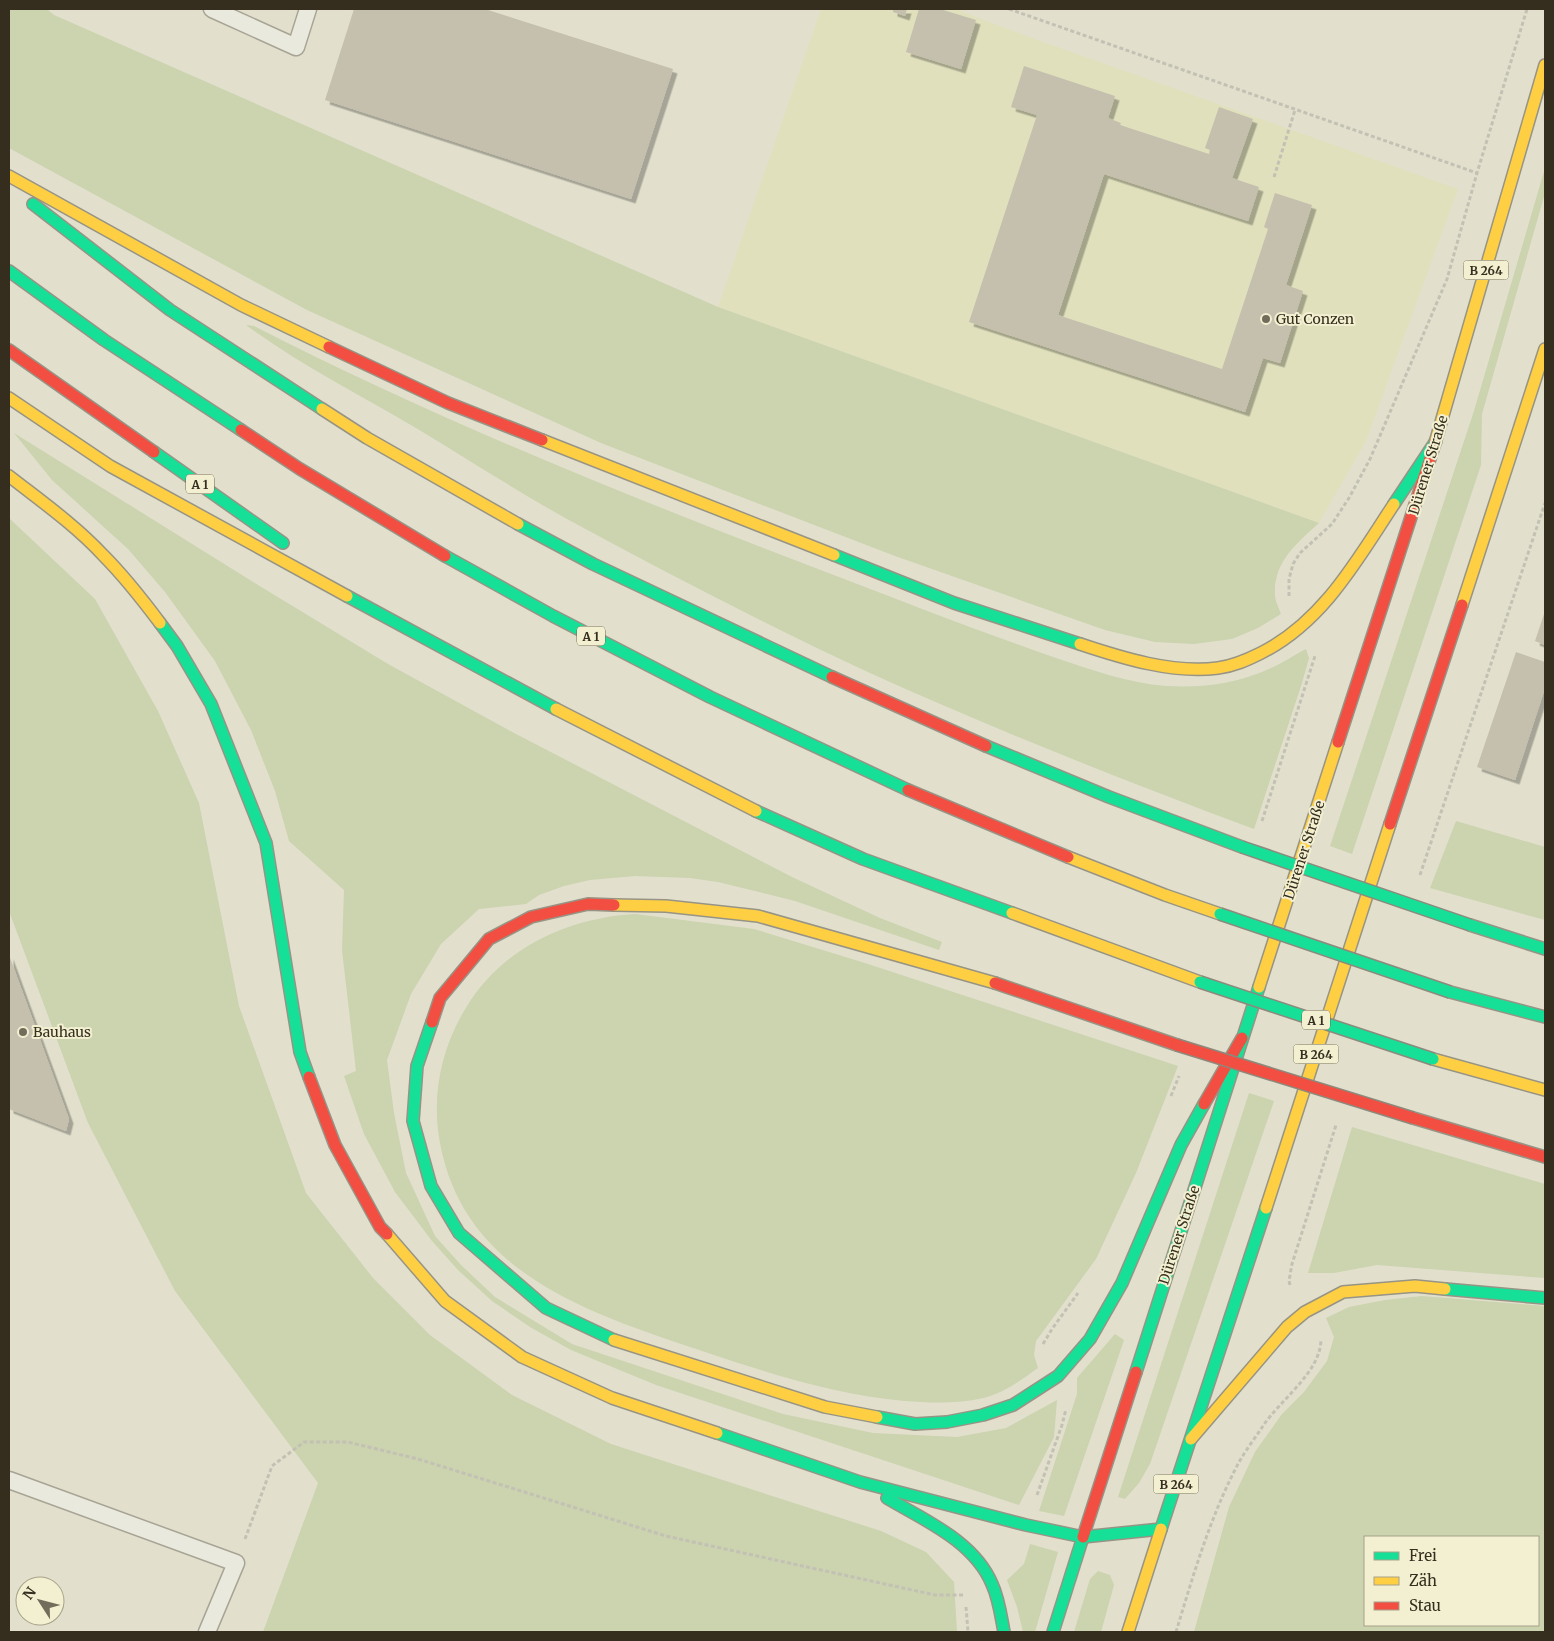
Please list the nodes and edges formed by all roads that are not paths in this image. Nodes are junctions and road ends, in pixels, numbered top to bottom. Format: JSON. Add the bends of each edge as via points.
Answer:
{"nodes":[{"id":1,"x":212,"y":9,"type":"edge"},
{"id":2,"x":308,"y":9,"type":"edge"},
{"id":3,"x":1545,"y":65,"type":"edge"},
{"id":4,"x":9,"y":176,"type":"edge"},
{"id":5,"x":9,"y":186,"type":"edge"},
{"id":6,"x":9,"y":271,"type":"edge"},
{"id":7,"x":1545,"y":348,"type":"edge"},
{"id":8,"x":9,"y":350,"type":"edge"},
{"id":9,"x":9,"y":398,"type":"edge"},
{"id":10,"x":1436,"y":441,"type":"junction"},
{"id":11,"x":9,"y":476,"type":"edge"},
{"id":12,"x":293,"y":550,"type":"dead end"},
{"id":13,"x":309,"y":562,"type":"dead end"},
{"id":14,"x":391,"y":619,"type":"junction"},
{"id":15,"x":1470,"y":925,"type":"junction"},
{"id":16,"x":1545,"y":940,"type":"edge"},
{"id":17,"x":1545,"y":949,"type":"edge"},
{"id":18,"x":1545,"y":1017,"type":"edge"},
{"id":19,"x":1242,"y":1038,"type":"junction"},
{"id":20,"x":1545,"y":1090,"type":"edge"},
{"id":21,"x":1545,"y":1157,"type":"edge"},
{"id":22,"x":1545,"y":1298,"type":"edge"},
{"id":23,"x":1191,"y":1439,"type":"junction"},
{"id":24,"x":9,"y":1480,"type":"edge"},
{"id":25,"x":860,"y":1482,"type":"junction"},
{"id":26,"x":1161,"y":1529,"type":"junction"},
{"id":27,"x":1082,"y":1537,"type":"junction"},
{"id":28,"x":207,"y":1632,"type":"edge"},
{"id":29,"x":1004,"y":1632,"type":"edge"},
{"id":30,"x":1053,"y":1632,"type":"edge"},
{"id":31,"x":1128,"y":1632,"type":"edge"}],
"edges":[{"from":1,"to":2,"type":"lane","via":[[296,46]]},
{"from":3,"to":10,"type":"main road","name":"Dürener Straße","number":"B 264"},
{"from":4,"to":10,"type":"main road","via":[[241,306],[448,403],[954,603],[1111,654],[1152,664],[1193,669],[1218,668],[1243,662],[1279,644],[1307,622],[1342,582]]},
{"from":5,"to":15,"type":"main road","bridge":true,"via":[[170,310],[233,352],[367,438],[593,564],[880,700],[994,750],[1242,847]]},
{"from":6,"to":18,"type":"main road","number":"A 1","bridge":true,"via":[[104,340],[300,469],[450,559],[710,697],[877,776],[1029,842],[1220,914],[1450,992]]},
{"from":7,"to":23,"type":"main road","number":"B 264"},
{"from":8,"to":12,"type":"main road","number":"A 1"},
{"from":9,"to":14,"type":"main road","via":[[110,466]]},
{"from":10,"to":19,"type":"main road","name":"Dürener Straße","number":"B 264"},
{"from":11,"to":25,"type":"main road","via":[[61,516],[140,595],[177,646],[211,704],[266,843],[300,1052],[335,1145],[380,1227],[445,1301],[522,1357],[612,1398]]},
{"from":13,"to":14,"type":"main road","number":"A 1"},
{"from":14,"to":20,"type":"main road","number":"A 1","bridge":true,"via":[[520,692],[772,818],[863,859],[1200,982],[1433,1059]]},
{"from":15,"to":16,"type":"main road"},
{"from":15,"to":17,"type":"main road"},
{"from":19,"to":21,"type":"main road","bridge":true,"via":[[1181,1145],[1122,1282],[1090,1339],[1058,1376],[1014,1405],[947,1422],[915,1424],[825,1407],[609,1338],[546,1308],[459,1233],[431,1186],[413,1121],[417,1066],[440,998],[489,939],[530,917],[588,904],[666,906],[758,916],[865,945],[992,982],[1177,1045],[1414,1118]]},
{"from":19,"to":27,"type":"main road","name":"Dürener Straße","number":"B 264"},
{"from":22,"to":23,"type":"main road","via":[[1415,1286],[1343,1292],[1305,1312],[1287,1327]]},
{"from":23,"to":26,"type":"main road","number":"B 264"},
{"from":24,"to":28,"type":"lane","via":[[236,1563]]},
{"from":25,"to":27,"type":"main road"},
{"from":25,"to":29,"type":"main road","via":[[951,1537],[976,1559],[990,1578]]},
{"from":26,"to":27,"type":"main road"},
{"from":26,"to":31,"type":"main road"},
{"from":27,"to":30,"type":"main road","name":"Dürener Straße"}]}
